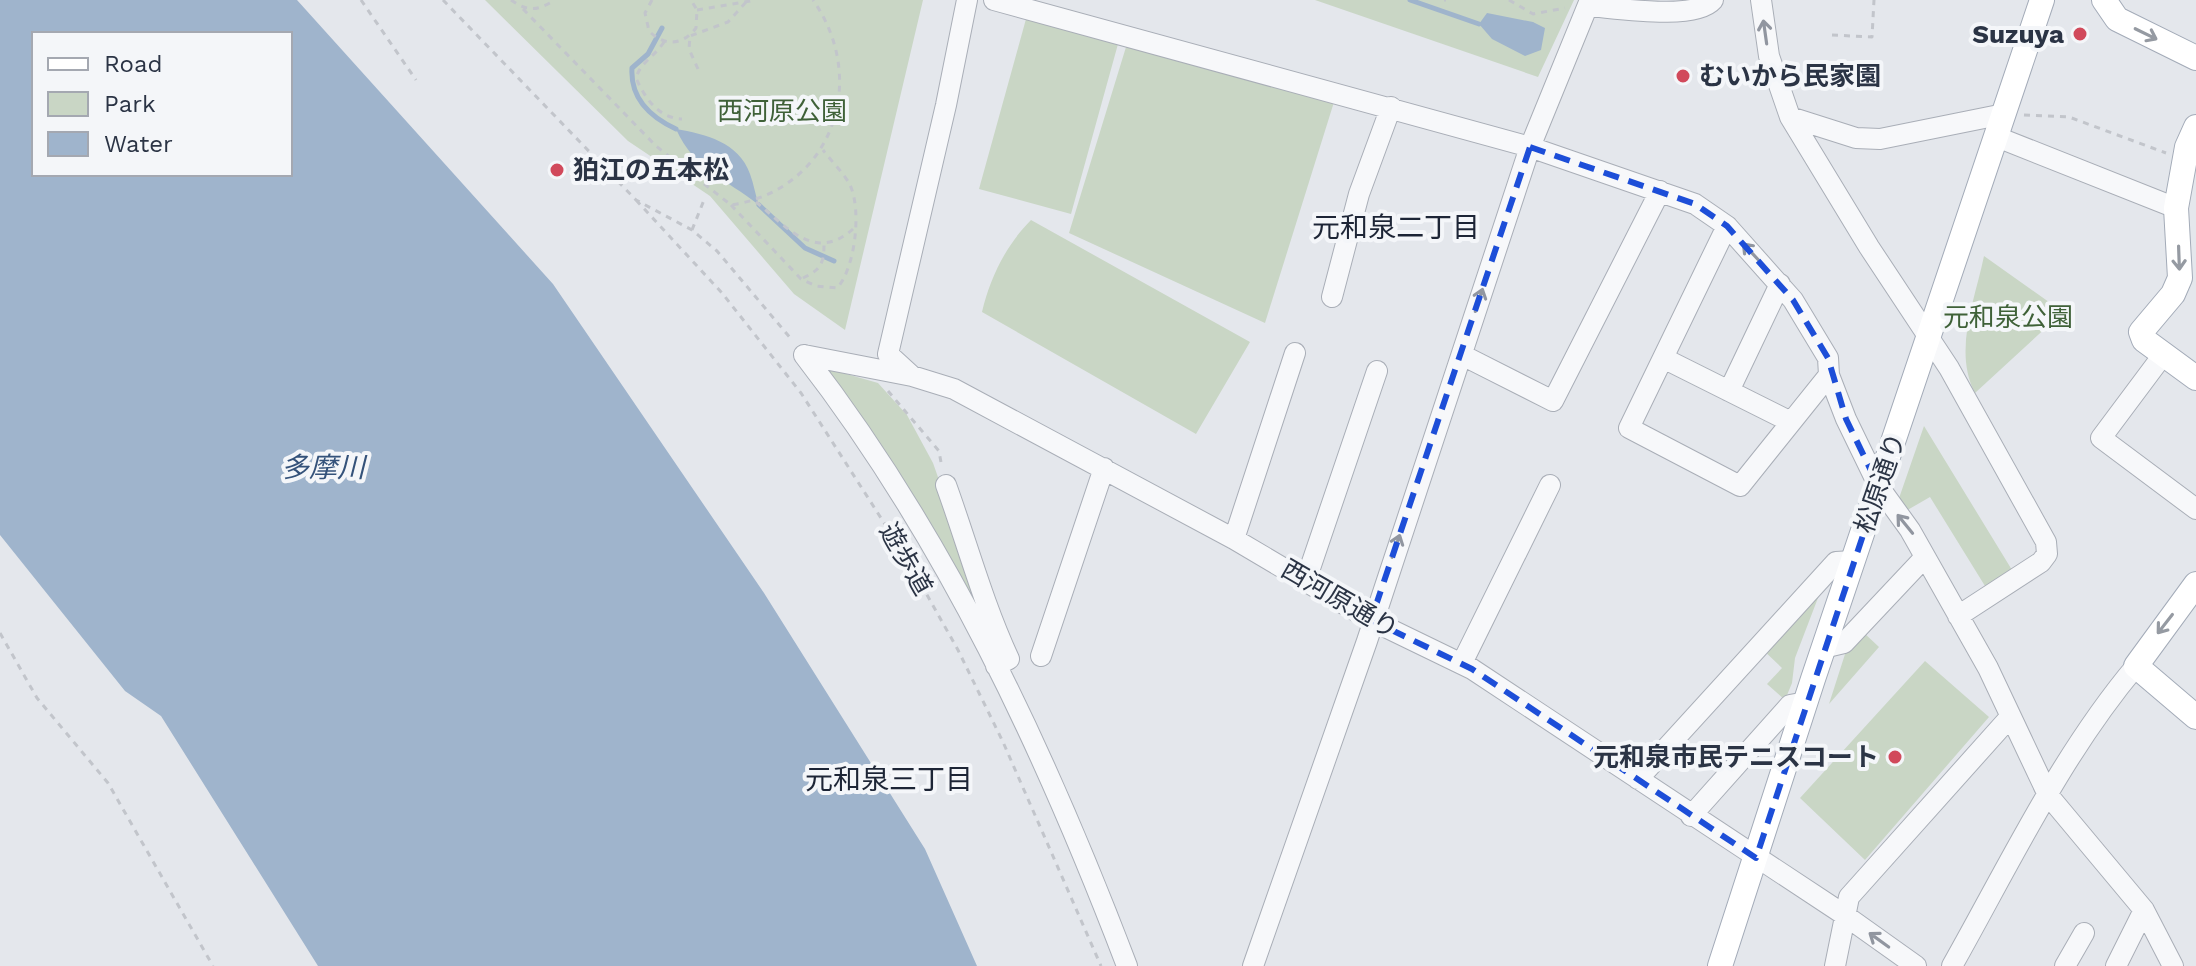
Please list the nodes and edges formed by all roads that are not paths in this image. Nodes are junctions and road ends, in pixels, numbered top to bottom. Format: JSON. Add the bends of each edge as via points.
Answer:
{"nodes":[{"id":1,"x":967,"y":0,"type":"edge"},
{"id":2,"x":994,"y":0,"type":"edge"},
{"id":3,"x":1713,"y":0,"type":"edge"},
{"id":4,"x":1761,"y":0,"type":"edge"},
{"id":5,"x":2042,"y":0,"type":"edge"},
{"id":6,"x":2104,"y":0,"type":"edge"},
{"id":7,"x":1589,"y":3,"type":"edge"},
{"id":8,"x":2196,"y":58,"type":"edge"},
{"id":9,"x":1391,"y":107,"type":"junction"},
{"id":10,"x":1790,"y":117,"type":"junction"},
{"id":11,"x":2000,"y":125,"type":"junction"},
{"id":12,"x":2196,"y":127,"type":"edge"},
{"id":13,"x":1530,"y":147,"type":"junction"},
{"id":14,"x":2190,"y":160,"type":"edge"},
{"id":15,"x":1660,"y":191,"type":"junction"},
{"id":16,"x":2176,"y":208,"type":"junction"},
{"id":17,"x":1727,"y":226,"type":"junction"},
{"id":18,"x":1780,"y":284,"type":"junction"},
{"id":19,"x":1332,"y":297,"type":"dead end"},
{"id":20,"x":1929,"y":339,"type":"junction"},
{"id":21,"x":1295,"y":353,"type":"dead end"},
{"id":22,"x":1462,"y":355,"type":"junction"},
{"id":23,"x":2163,"y":355,"type":"junction"},
{"id":24,"x":1663,"y":358,"type":"junction"},
{"id":25,"x":1377,"y":371,"type":"dead end"},
{"id":26,"x":1829,"y":375,"type":"junction"},
{"id":27,"x":912,"y":376,"type":"junction"},
{"id":28,"x":2196,"y":378,"type":"edge"},
{"id":29,"x":1729,"y":391,"type":"junction"},
{"id":30,"x":1789,"y":421,"type":"junction"},
{"id":31,"x":1104,"y":468,"type":"junction"},
{"id":32,"x":946,"y":485,"type":"road end"},
{"id":33,"x":1550,"y":485,"type":"dead end"},
{"id":34,"x":1879,"y":487,"type":"junction"},
{"id":35,"x":2196,"y":509,"type":"edge"},
{"id":36,"x":1234,"y":539,"type":"junction"},
{"id":37,"x":1925,"y":557,"type":"junction"},
{"id":38,"x":1853,"y":561,"type":"junction"},
{"id":39,"x":1306,"y":580,"type":"junction"},
{"id":40,"x":2193,"y":594,"type":"edge"},
{"id":41,"x":1958,"y":616,"type":"junction"},
{"id":42,"x":1371,"y":620,"type":"junction"},
{"id":43,"x":1823,"y":648,"type":"junction"},
{"id":44,"x":1041,"y":656,"type":"dead end"},
{"id":45,"x":1462,"y":663,"type":"junction"},
{"id":46,"x":996,"y":666,"type":"junction"},
{"id":47,"x":2136,"y":666,"type":"junction"},
{"id":48,"x":1806,"y":702,"type":"junction"},
{"id":49,"x":2010,"y":717,"type":"junction"},
{"id":50,"x":2196,"y":717,"type":"edge"},
{"id":51,"x":1638,"y":779,"type":"junction"},
{"id":52,"x":2048,"y":795,"type":"junction"},
{"id":53,"x":1691,"y":816,"type":"junction"},
{"id":54,"x":1756,"y":858,"type":"junction"},
{"id":55,"x":2144,"y":910,"type":"junction"},
{"id":56,"x":1843,"y":914,"type":"junction"},
{"id":57,"x":2084,"y":933,"type":"dead end"},
{"id":58,"x":1127,"y":966,"type":"edge"},
{"id":59,"x":1253,"y":966,"type":"edge"},
{"id":60,"x":1720,"y":966,"type":"edge"},
{"id":61,"x":1835,"y":966,"type":"edge"},
{"id":62,"x":1916,"y":966,"type":"edge"},
{"id":63,"x":1952,"y":966,"type":"edge"},
{"id":64,"x":2065,"y":966,"type":"edge"},
{"id":65,"x":2116,"y":966,"type":"edge"},
{"id":66,"x":2173,"y":966,"type":"edge"}],
"edges":[{"from":1,"to":27,"type":"street","via":[[888,354]]},
{"from":2,"to":9,"type":"street"},
{"from":3,"to":7,"type":"street","via":[[1701,9],[1679,11]]},
{"from":10,"to":4,"type":"street","one_way":true,"via":[[1769,56]]},
{"from":5,"to":11,"type":"main road","name":"松原通り"},
{"from":6,"to":8,"type":"main road","one_way":true,"via":[[2117,19]]},
{"from":7,"to":13,"type":"street"},
{"from":9,"to":13,"type":"street"},
{"from":9,"to":19,"type":"street","via":[[1359,194]]},
{"from":10,"to":11,"type":"street","via":[[1856,138],[1880,139]]},
{"from":10,"to":20,"type":"street"},
{"from":11,"to":16,"type":"street"},
{"from":11,"to":20,"type":"main road","name":"松原通り"},
{"from":12,"to":14,"type":"main road"},
{"from":13,"to":15,"type":"street"},
{"from":22,"to":13,"type":"street","one_way":true},
{"from":14,"to":16,"type":"main road"},
{"from":15,"to":17,"type":"street","via":[[1695,204]]},
{"from":15,"to":22,"type":"street","via":[[1553,401]]},
{"from":16,"to":23,"type":"main road","one_way":true,"via":[[2180,278],[2141,332]]},
{"from":18,"to":17,"type":"street","one_way":true},
{"from":17,"to":24,"type":"street"},
{"from":18,"to":26,"type":"street","via":[[1828,358]]},
{"from":18,"to":29,"type":"street"},
{"from":20,"to":34,"type":"main road","name":"松原通り"},
{"from":20,"to":41,"type":"street","via":[[2048,548],[2041,562]]},
{"from":21,"to":36,"type":"street"},
{"from":42,"to":22,"type":"street","one_way":true},
{"from":23,"to":28,"type":"main road"},
{"from":23,"to":35,"type":"street","via":[[2101,438]]},
{"from":24,"to":29,"type":"street"},
{"from":24,"to":30,"type":"street","via":[[1629,428],[1740,486]]},
{"from":25,"to":39,"type":"street"},
{"from":26,"to":30,"type":"street"},
{"from":26,"to":34,"type":"street"},
{"from":27,"to":31,"type":"street","name":"西河原通り","via":[[954,389]]},
{"from":27,"to":46,"type":"street","name":"西河原通り","via":[[804,355],[915,518]]},
{"from":29,"to":30,"type":"street"},
{"from":31,"to":36,"type":"street","name":"西河原通り"},
{"from":31,"to":44,"type":"street"},
{"from":32,"to":46,"type":"street","via":[[988,613],[1009,659]]},
{"from":33,"to":45,"type":"street"},
{"from":37,"to":34,"type":"street","one_way":true},
{"from":34,"to":38,"type":"main road","name":"松原通り"},
{"from":36,"to":39,"type":"street","name":"西河原通り"},
{"from":37,"to":41,"type":"street"},
{"from":37,"to":43,"type":"street","via":[[1844,643]]},
{"from":38,"to":43,"type":"main road","name":"松原通り"},
{"from":38,"to":51,"type":"street","via":[[1836,562]]},
{"from":39,"to":42,"type":"street","name":"西河原通り"},
{"from":40,"to":47,"type":"main road","one_way":true},
{"from":41,"to":49,"type":"street"},
{"from":42,"to":45,"type":"street","name":"西河原通り"},
{"from":42,"to":59,"type":"street"},
{"from":43,"to":48,"type":"main road","name":"松原通り"},
{"from":45,"to":51,"type":"street","name":"西河原通り"},
{"from":46,"to":58,"type":"street"},
{"from":47,"to":50,"type":"main road"},
{"from":47,"to":52,"type":"street"},
{"from":48,"to":53,"type":"street","via":[[1790,705]]},
{"from":48,"to":54,"type":"main road","name":"松原通り"},
{"from":49,"to":52,"type":"street"},
{"from":49,"to":56,"type":"street","via":[[1849,897]]},
{"from":51,"to":53,"type":"street","name":"西河原通り"},
{"from":52,"to":55,"type":"street"},
{"from":52,"to":63,"type":"street"},
{"from":53,"to":54,"type":"street","name":"西河原通り"},
{"from":54,"to":56,"type":"street","name":"西河原通り"},
{"from":54,"to":60,"type":"main road","name":"松原通り"},
{"from":55,"to":65,"type":"street"},
{"from":55,"to":66,"type":"street"},
{"from":56,"to":61,"type":"street"},
{"from":62,"to":56,"type":"street","name":"西河原通り","one_way":true},
{"from":57,"to":64,"type":"street"}]}
